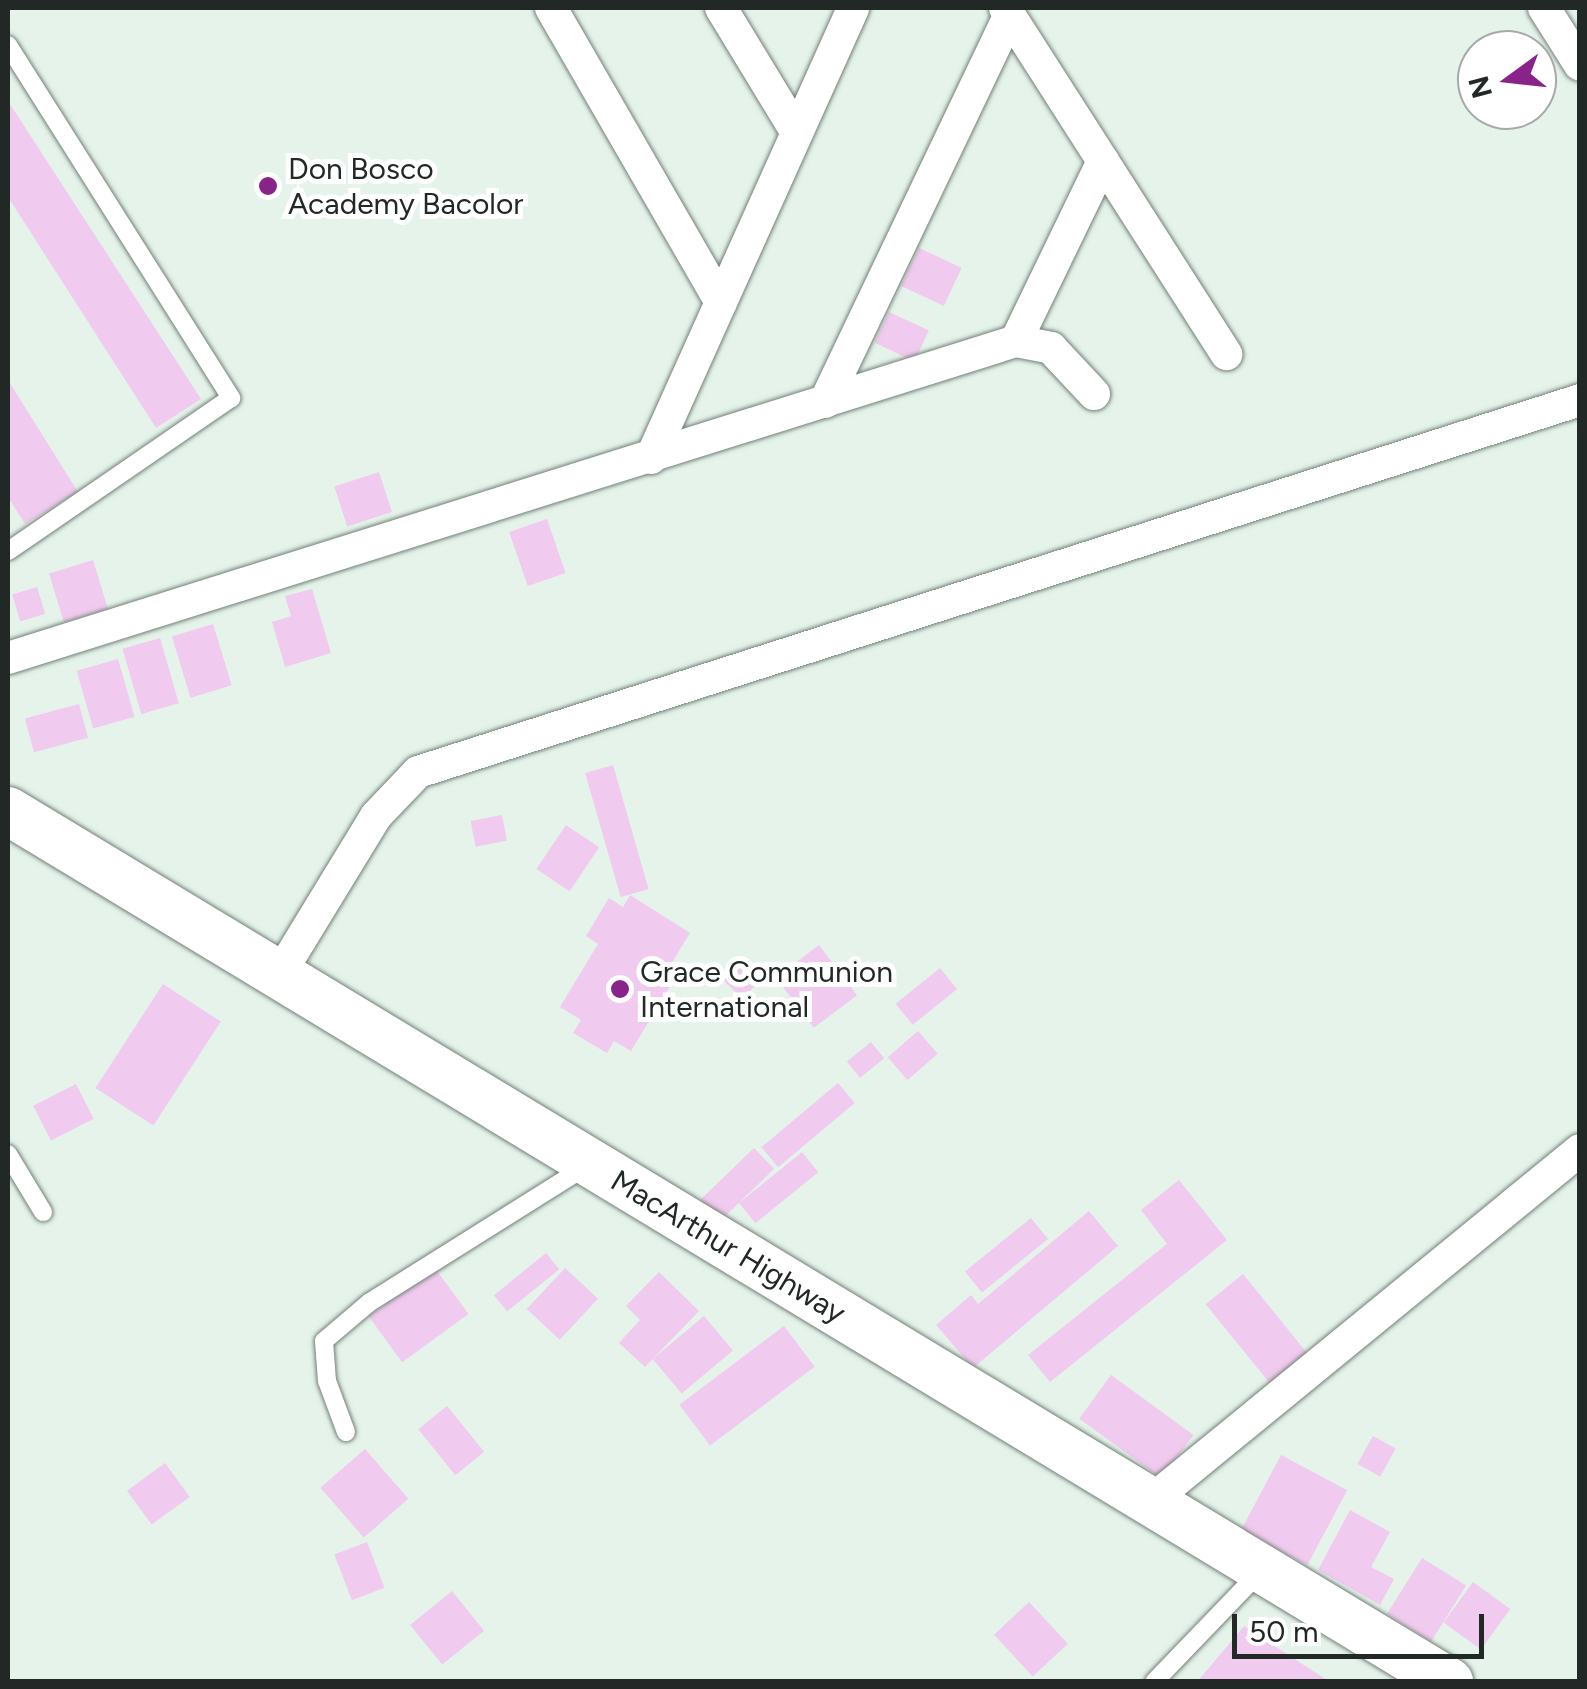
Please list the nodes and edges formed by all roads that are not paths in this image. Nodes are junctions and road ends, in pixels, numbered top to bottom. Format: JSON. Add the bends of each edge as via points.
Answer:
{"nodes":[{"id":1,"x":551,"y":8,"type":"edge"},
{"id":2,"x":721,"y":8,"type":"edge"},
{"id":3,"x":853,"y":8,"type":"edge"},
{"id":4,"x":1544,"y":8,"type":"edge"},
{"id":5,"x":1007,"y":11,"type":"edge"},
{"id":6,"x":8,"y":46,"type":"edge"},
{"id":7,"x":1580,"y":65,"type":"edge"},
{"id":8,"x":797,"y":133,"type":"junction"},
{"id":9,"x":1103,"y":160,"type":"junction"},
{"id":10,"x":721,"y":302,"type":"junction"},
{"id":11,"x":1016,"y":341,"type":"junction"},
{"id":12,"x":1226,"y":354,"type":"dead end"},
{"id":13,"x":1094,"y":394,"type":"dead end"},
{"id":14,"x":1580,"y":400,"type":"edge"},
{"id":15,"x":825,"y":402,"type":"junction"},
{"id":16,"x":651,"y":458,"type":"junction"},
{"id":17,"x":8,"y":530,"type":"edge"},
{"id":18,"x":13,"y":548,"type":"edge"},
{"id":19,"x":8,"y":658,"type":"edge"},
{"id":20,"x":8,"y":812,"type":"edge"},
{"id":21,"x":279,"y":975,"type":"junction"},
{"id":22,"x":1580,"y":1150,"type":"edge"},
{"id":23,"x":8,"y":1154,"type":"edge"},
{"id":24,"x":589,"y":1164,"type":"junction"},
{"id":25,"x":44,"y":1212,"type":"dead end"},
{"id":26,"x":346,"y":1432,"type":"dead end"},
{"id":27,"x":1152,"y":1500,"type":"junction"},
{"id":28,"x":1263,"y":1569,"type":"junction"},
{"id":29,"x":1154,"y":1682,"type":"edge"},
{"id":30,"x":1449,"y":1682,"type":"edge"}],
"edges":[{"from":1,"to":10,"type":"street"},
{"from":2,"to":8,"type":"street"},
{"from":3,"to":8,"type":"street"},
{"from":4,"to":7,"type":"street"},
{"from":5,"to":9,"type":"street"},
{"from":5,"to":15,"type":"street"},
{"from":6,"to":18,"type":"lane","via":[[231,398]]},
{"from":8,"to":10,"type":"street"},
{"from":9,"to":11,"type":"street"},
{"from":9,"to":12,"type":"street"},
{"from":10,"to":16,"type":"street"},
{"from":11,"to":13,"type":"street","via":[[1051,348]]},
{"from":11,"to":15,"type":"street"},
{"from":14,"to":21,"type":"street","via":[[418,772],[376,816]]},
{"from":15,"to":16,"type":"street"},
{"from":16,"to":19,"type":"street"},
{"from":17,"to":18,"type":"lane"},
{"from":20,"to":21,"type":"main road","name":"MacArthur Highway"},
{"from":21,"to":24,"type":"main road","name":"MacArthur Highway"},
{"from":22,"to":27,"type":"street"},
{"from":23,"to":25,"type":"lane"},
{"from":24,"to":26,"type":"lane","via":[[370,1302],[324,1341],[327,1381]]},
{"from":24,"to":27,"type":"main road","name":"MacArthur Highway"},
{"from":27,"to":28,"type":"main road","name":"MacArthur Highway"},
{"from":28,"to":29,"type":"lane"},
{"from":28,"to":30,"type":"main road","name":"MacArthur Highway"}]}
